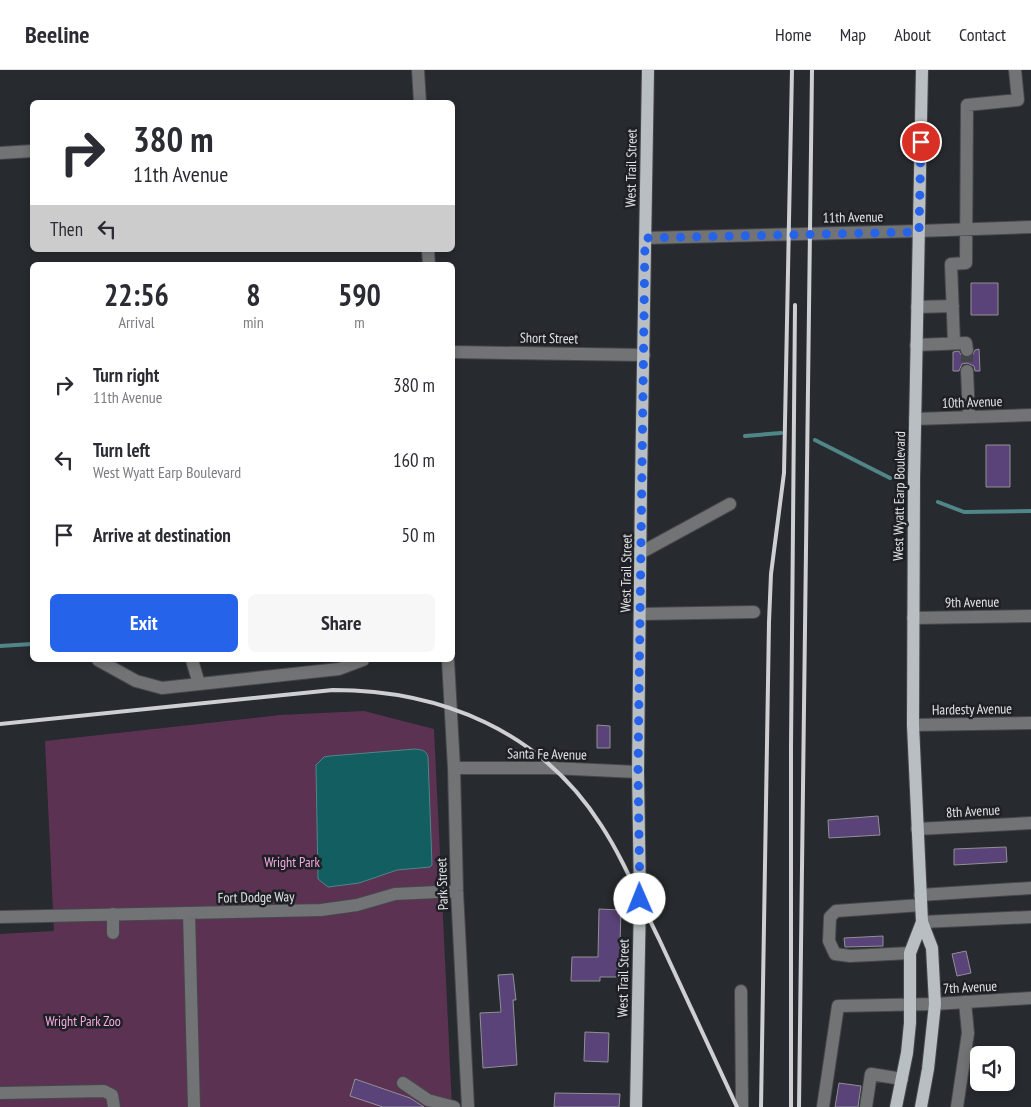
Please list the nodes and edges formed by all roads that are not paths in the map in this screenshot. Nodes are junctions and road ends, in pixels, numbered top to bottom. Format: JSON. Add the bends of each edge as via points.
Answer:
{"nodes":[{"id":1,"x":418,"y":70,"type":"edge"},
{"id":2,"x":648,"y":70,"type":"edge"},
{"id":3,"x":922,"y":70,"type":"edge"},
{"id":4,"x":1015,"y":70,"type":"edge"},
{"id":5,"x":420,"y":100,"type":"edge"},
{"id":6,"x":30,"y":151,"type":"edge"},
{"id":7,"x":0,"y":152,"type":"edge"},
{"id":8,"x":1031,"y":227,"type":"edge"},
{"id":9,"x":965,"y":230,"type":"junction"},
{"id":10,"x":919,"y":232,"type":"junction"},
{"id":11,"x":645,"y":238,"type":"junction"},
{"id":12,"x":953,"y":306,"type":"junction"},
{"id":13,"x":917,"y":307,"type":"junction"},
{"id":14,"x":954,"y":343,"type":"junction"},
{"id":15,"x":916,"y":345,"type":"junction"},
{"id":16,"x":966,"y":350,"type":"dead end"},
{"id":17,"x":455,"y":352,"type":"edge"},
{"id":18,"x":644,"y":355,"type":"junction"},
{"id":19,"x":967,"y":371,"type":"tunnel mouth"},
{"id":20,"x":1031,"y":415,"type":"edge"},
{"id":21,"x":968,"y":417,"type":"junction"},
{"id":22,"x":915,"y":418,"type":"junction"},
{"id":23,"x":730,"y":504,"type":"dead end"},
{"id":24,"x":642,"y":552,"type":"junction"},
{"id":25,"x":754,"y":612,"type":"dead end"},
{"id":26,"x":640,"y":614,"type":"junction"},
{"id":27,"x":1031,"y":616,"type":"edge"},
{"id":28,"x":913,"y":618,"type":"junction"},
{"id":29,"x":102,"y":662,"type":"edge"},
{"id":30,"x":193,"y":662,"type":"edge"},
{"id":31,"x":358,"y":662,"type":"edge"},
{"id":32,"x":448,"y":662,"type":"edge"},
{"id":33,"x":199,"y":684,"type":"junction"},
{"id":34,"x":1031,"y":722,"type":"edge"},
{"id":35,"x":913,"y":725,"type":"junction"},
{"id":36,"x":454,"y":768,"type":"junction"},
{"id":37,"x":638,"y":772,"type":"junction"},
{"id":38,"x":1031,"y":823,"type":"edge"},
{"id":39,"x":917,"y":829,"type":"junction"},
{"id":40,"x":1031,"y":888,"type":"edge"},
{"id":41,"x":457,"y":891,"type":"junction"},
{"id":42,"x":920,"y":900,"type":"junction"},
{"id":43,"x":189,"y":913,"type":"junction"},
{"id":44,"x":113,"y":914,"type":"junction"},
{"id":45,"x":0,"y":917,"type":"edge"},
{"id":46,"x":1031,"y":917,"type":"edge"},
{"id":47,"x":922,"y":922,"type":"junction"},
{"id":48,"x":113,"y":934,"type":"dead end"},
{"id":49,"x":910,"y":953,"type":"junction"},
{"id":50,"x":741,"y":991,"type":"dead end"},
{"id":51,"x":1031,"y":998,"type":"edge"},
{"id":52,"x":965,"y":1002,"type":"junction"},
{"id":53,"x":912,"y":1004,"type":"junction"},
{"id":54,"x":935,"y":1004,"type":"junction"},
{"id":55,"x":902,"y":1079,"type":"junction"},
{"id":56,"x":403,"y":1083,"type":"dead end"},
{"id":57,"x":1,"y":1093,"type":"edge"},
{"id":58,"x":923,"y":1106,"type":"edge"},
{"id":59,"x":114,"y":1107,"type":"edge"},
{"id":60,"x":194,"y":1107,"type":"edge"},
{"id":61,"x":454,"y":1107,"type":"edge"},
{"id":62,"x":468,"y":1107,"type":"edge"},
{"id":63,"x":636,"y":1107,"type":"edge"},
{"id":64,"x":742,"y":1107,"type":"edge"},
{"id":65,"x":823,"y":1107,"type":"edge"},
{"id":66,"x":866,"y":1107,"type":"edge"},
{"id":67,"x":896,"y":1107,"type":"edge"},
{"id":68,"x":957,"y":1107,"type":"edge"}],
"edges":[{"from":1,"to":5,"type":"street"},
{"from":2,"to":11,"type":"main road","name":"West Trail Street"},
{"from":3,"to":10,"type":"main road","name":"West Wyatt Earp Boulevard"},
{"from":4,"to":9,"type":"street","via":[[1018,100],[967,104]]},
{"from":6,"to":7,"type":"street"},
{"from":8,"to":9,"type":"street","name":"11th Avenue"},
{"from":9,"to":10,"type":"street","name":"11th Avenue"},
{"from":9,"to":12,"type":"street","via":[[966,263],[951,264]]},
{"from":10,"to":11,"type":"street","name":"11th Avenue"},
{"from":10,"to":13,"type":"main road","name":"West Wyatt Earp Boulevard"},
{"from":11,"to":18,"type":"main road","name":"West Trail Street"},
{"from":12,"to":13,"type":"street"},
{"from":12,"to":14,"type":"street"},
{"from":13,"to":15,"type":"main road","name":"West Wyatt Earp Boulevard"},
{"from":14,"to":15,"type":"street"},
{"from":14,"to":16,"type":"street","via":[[966,343]]},
{"from":15,"to":22,"type":"main road","name":"West Wyatt Earp Boulevard"},
{"from":17,"to":18,"type":"street","name":"Short Street"},
{"from":18,"to":24,"type":"main road","name":"West Trail Street"},
{"from":19,"to":21,"type":"street"},
{"from":20,"to":21,"type":"street","name":"10th Avenue"},
{"from":21,"to":22,"type":"street","name":"10th Avenue"},
{"from":22,"to":28,"type":"main road","name":"West Wyatt Earp Boulevard"},
{"from":23,"to":24,"type":"street"},
{"from":24,"to":26,"type":"main road","name":"West Trail Street"},
{"from":25,"to":26,"type":"street"},
{"from":26,"to":37,"type":"main road","name":"West Trail Street"},
{"from":27,"to":28,"type":"street","name":"9th Avenue"},
{"from":28,"to":35,"type":"main road","name":"West Wyatt Earp Boulevard"},
{"from":29,"to":33,"type":"street","via":[[136,681],[162,688]]},
{"from":30,"to":33,"type":"street"},
{"from":31,"to":33,"type":"street","via":[[339,669]]},
{"from":32,"to":36,"type":"street","name":"Park Street"},
{"from":34,"to":35,"type":"street","name":"Hardesty Avenue"},
{"from":35,"to":39,"type":"main road","name":"West Wyatt Earp Boulevard"},
{"from":36,"to":37,"type":"street","name":"Santa Fe Avenue"},
{"from":36,"to":41,"type":"street","name":"Park Street"},
{"from":37,"to":63,"type":"main road","name":"West Trail Street","via":[[640,899]]},
{"from":38,"to":39,"type":"street","name":"8th Avenue"},
{"from":39,"to":42,"type":"main road","name":"West Wyatt Earp Boulevard"},
{"from":40,"to":42,"type":"street"},
{"from":41,"to":43,"type":"street","name":"Fort Dodge Way","via":[[395,894],[321,910]]},
{"from":41,"to":62,"type":"street","name":"Park Street"},
{"from":42,"to":47,"type":"main road","name":"West Wyatt Earp Boulevard"},
{"from":42,"to":49,"type":"street","via":[[836,911],[830,917],[829,941],[835,954]]},
{"from":43,"to":44,"type":"street","name":"Fort Dodge Way"},
{"from":43,"to":60,"type":"street"},
{"from":44,"to":45,"type":"street","name":"Fort Dodge Way"},
{"from":44,"to":48,"type":"street"},
{"from":46,"to":47,"type":"street"},
{"from":47,"to":49,"type":"main road","name":"West Wyatt Earp Boulevard"},
{"from":47,"to":54,"type":"main road","name":"West Wyatt Earp Boulevard","via":[[932,948]]},
{"from":49,"to":53,"type":"main road","name":"West Wyatt Earp Boulevard"},
{"from":50,"to":64,"type":"street"},
{"from":51,"to":52,"type":"street","name":"7th Avenue"},
{"from":52,"to":54,"type":"street","name":"7th Avenue"},
{"from":52,"to":68,"type":"street","via":[[968,1033]]},
{"from":53,"to":54,"type":"street","name":"7th Avenue"},
{"from":53,"to":55,"type":"main road","name":"West Wyatt Earp Boulevard"},
{"from":53,"to":65,"type":"street","name":"7th Avenue","via":[[838,1006]]},
{"from":54,"to":58,"type":"main road","name":"West Wyatt Earp Boulevard"},
{"from":55,"to":66,"type":"street","via":[[871,1074]]},
{"from":55,"to":67,"type":"main road","name":"West Wyatt Earp Boulevard"},
{"from":56,"to":61,"type":"street","via":[[428,1100]]},
{"from":57,"to":59,"type":"street","via":[[104,1091],[112,1096]]}]}
